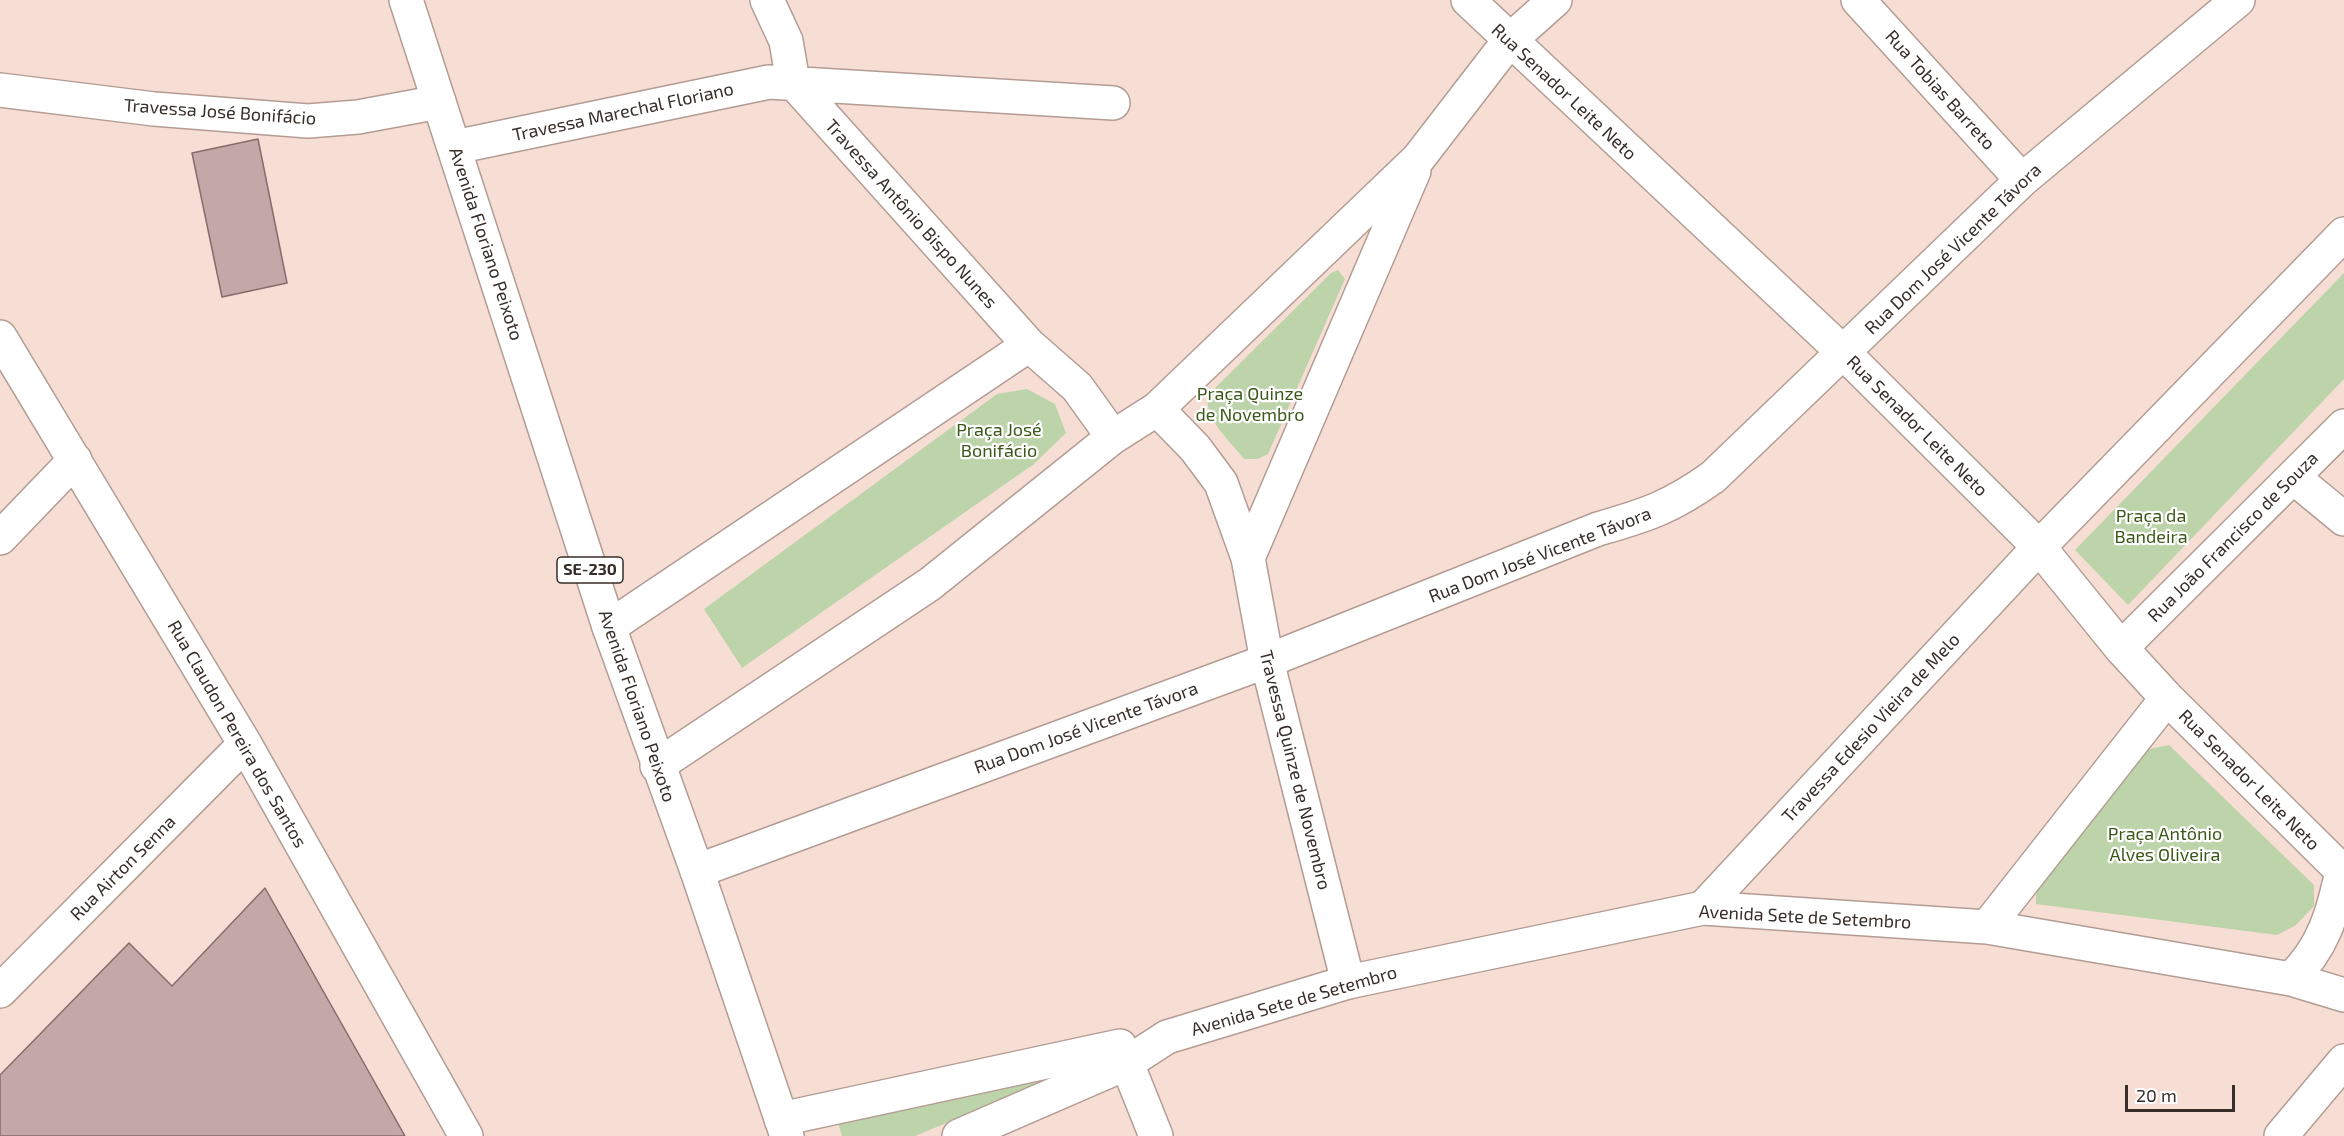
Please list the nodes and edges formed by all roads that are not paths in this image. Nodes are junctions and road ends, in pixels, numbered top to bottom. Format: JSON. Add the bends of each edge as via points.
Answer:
{"nodes":[{"id":1,"x":406,"y":0,"type":"edge"},
{"id":2,"x":766,"y":0,"type":"edge"},
{"id":3,"x":1468,"y":0,"type":"edge"},
{"id":4,"x":1555,"y":0,"type":"edge"},
{"id":5,"x":1858,"y":0,"type":"edge"},
{"id":6,"x":2218,"y":6,"type":"edge"},
{"id":7,"x":1509,"y":41,"type":"junction"},
{"id":8,"x":793,"y":82,"type":"junction"},
{"id":9,"x":4,"y":95,"type":"edge"},
{"id":10,"x":439,"y":102,"type":"junction"},
{"id":11,"x":1113,"y":103,"type":"dead end"},
{"id":12,"x":454,"y":147,"type":"junction"},
{"id":13,"x":1419,"y":159,"type":"junction"},
{"id":14,"x":2022,"y":180,"type":"junction"},
{"id":15,"x":2344,"y":234,"type":"edge"},
{"id":16,"x":0,"y":337,"type":"edge"},
{"id":17,"x":1029,"y":345,"type":"junction"},
{"id":18,"x":1844,"y":353,"type":"junction"},
{"id":19,"x":1157,"y":409,"type":"junction"},
{"id":20,"x":2344,"y":426,"type":"edge"},
{"id":21,"x":1113,"y":437,"type":"junction"},
{"id":22,"x":75,"y":460,"type":"junction"},
{"id":23,"x":2293,"y":477,"type":"junction"},
{"id":24,"x":2344,"y":519,"type":"edge"},
{"id":25,"x":0,"y":538,"type":"edge"},
{"id":26,"x":2039,"y":547,"type":"junction"},
{"id":27,"x":1248,"y":558,"type":"junction"},
{"id":28,"x":609,"y":627,"type":"junction"},
{"id":29,"x":2121,"y":648,"type":"junction"},
{"id":30,"x":1267,"y":661,"type":"junction"},
{"id":31,"x":2167,"y":698,"type":"junction"},
{"id":32,"x":246,"y":744,"type":"junction"},
{"id":33,"x":657,"y":766,"type":"junction"},
{"id":34,"x":697,"y":871,"type":"junction"},
{"id":35,"x":2343,"y":872,"type":"edge"},
{"id":36,"x":1703,"y":908,"type":"junction"},
{"id":37,"x":1987,"y":927,"type":"junction"},
{"id":38,"x":2291,"y":979,"type":"junction"},
{"id":39,"x":1348,"y":982,"type":"junction"},
{"id":40,"x":0,"y":992,"type":"edge"},
{"id":41,"x":2344,"y":994,"type":"edge"},
{"id":42,"x":1124,"y":1055,"type":"junction"},
{"id":43,"x":2344,"y":1061,"type":"edge"},
{"id":44,"x":784,"y":1128,"type":"edge"},
{"id":45,"x":466,"y":1136,"type":"edge"},
{"id":46,"x":959,"y":1136,"type":"edge"},
{"id":47,"x":1156,"y":1136,"type":"edge"},
{"id":48,"x":2281,"y":1136,"type":"edge"}],
"edges":[{"from":1,"to":10,"type":"street","name":"Avenida Floriano Peixoto","number":"SE-230"},
{"from":2,"to":8,"type":"street","via":[[786,41]]},
{"from":3,"to":7,"type":"street","name":"Rua Senador Leite Neto"},
{"from":4,"to":7,"type":"street"},
{"from":5,"to":14,"type":"street","name":"Rua Tobias Barreto"},
{"from":6,"to":14,"type":"street","name":"Rua Dom José Vicente Távora"},
{"from":7,"to":13,"type":"street"},
{"from":7,"to":18,"type":"street","name":"Rua Senador Leite Neto"},
{"from":8,"to":11,"type":"street","name":"Travessa Marechal Floriano"},
{"from":8,"to":12,"type":"street","name":"Travessa Marechal Floriano","via":[[770,82]]},
{"from":8,"to":17,"type":"street","name":"Travessa Antônio Bispo Nunes"},
{"from":9,"to":10,"type":"street","name":"Travessa José Bonifácio","via":[[308,121],[358,117]]},
{"from":10,"to":12,"type":"street","name":"Avenida Floriano Peixoto","number":"SE-230"},
{"from":12,"to":28,"type":"street","name":"Avenida Floriano Peixoto","number":"SE-230"},
{"from":13,"to":19,"type":"street"},
{"from":13,"to":27,"type":"street"},
{"from":14,"to":18,"type":"street","name":"Rua Dom José Vicente Távora"},
{"from":15,"to":26,"type":"street"},
{"from":16,"to":22,"type":"street","name":"Rua Claudon Pereira dos Santos"},
{"from":17,"to":21,"type":"street","via":[[1077,387]]},
{"from":17,"to":28,"type":"street"},
{"from":18,"to":26,"type":"street","name":"Rua Senador Leite Neto"},
{"from":18,"to":30,"type":"street","name":"Rua Dom José Vicente Távora","via":[[1713,477],[1679,501],[1649,515],[1598,529]]},
{"from":19,"to":21,"type":"street"},
{"from":19,"to":27,"type":"street","via":[[1195,448],[1221,483]]},
{"from":20,"to":23,"type":"street","name":"Rua João Francisco de Souza"},
{"from":21,"to":33,"type":"street","via":[[930,584]]},
{"from":22,"to":25,"type":"street"},
{"from":22,"to":32,"type":"street","name":"Rua Claudon Pereira dos Santos"},
{"from":23,"to":24,"type":"street"},
{"from":23,"to":29,"type":"street","name":"Rua João Francisco de Souza"},
{"from":26,"to":29,"type":"street","name":"Rua Senador Leite Neto"},
{"from":26,"to":36,"type":"street","name":"Travessa Edesio Vieira de Melo"},
{"from":27,"to":30,"type":"street","name":"Travessa Quinze de Novembro"},
{"from":28,"to":33,"type":"street","name":"Avenida Floriano Peixoto","number":"SE-230"},
{"from":29,"to":31,"type":"street","name":"Rua Senador Leite Neto"},
{"from":30,"to":34,"type":"street","name":"Rua Dom José Vicente Távora"},
{"from":30,"to":39,"type":"street","name":"Travessa Quinze de Novembro"},
{"from":31,"to":35,"type":"street","name":"Rua Senador Leite Neto"},
{"from":31,"to":37,"type":"street"},
{"from":32,"to":40,"type":"street","name":"Rua Airton Senna"},
{"from":32,"to":45,"type":"street","name":"Rua Claudon Pereira dos Santos"},
{"from":33,"to":34,"type":"street","name":"Avenida Floriano Peixoto","number":"SE-230"},
{"from":34,"to":44,"type":"street","name":"Avenida Floriano Peixoto","number":"SE-230"},
{"from":35,"to":38,"type":"street","via":[[2325,934],[2307,963]]},
{"from":36,"to":37,"type":"street","name":"Avenida Sete de Setembro"},
{"from":36,"to":39,"type":"street","name":"Avenida Sete de Setembro"},
{"from":37,"to":38,"type":"street","name":"Avenida Sete de Setembro"},
{"from":38,"to":41,"type":"street","name":"Avenida Sete de Setembro"},
{"from":39,"to":42,"type":"street","name":"Avenida Sete de Setembro","via":[[1167,1037]]},
{"from":42,"to":44,"type":"street","name":"Avenida Sete de Setembro"},
{"from":42,"to":46,"type":"street","name":"Avenida Sete de Setembro"},
{"from":42,"to":47,"type":"street"},
{"from":43,"to":48,"type":"street"}]}
